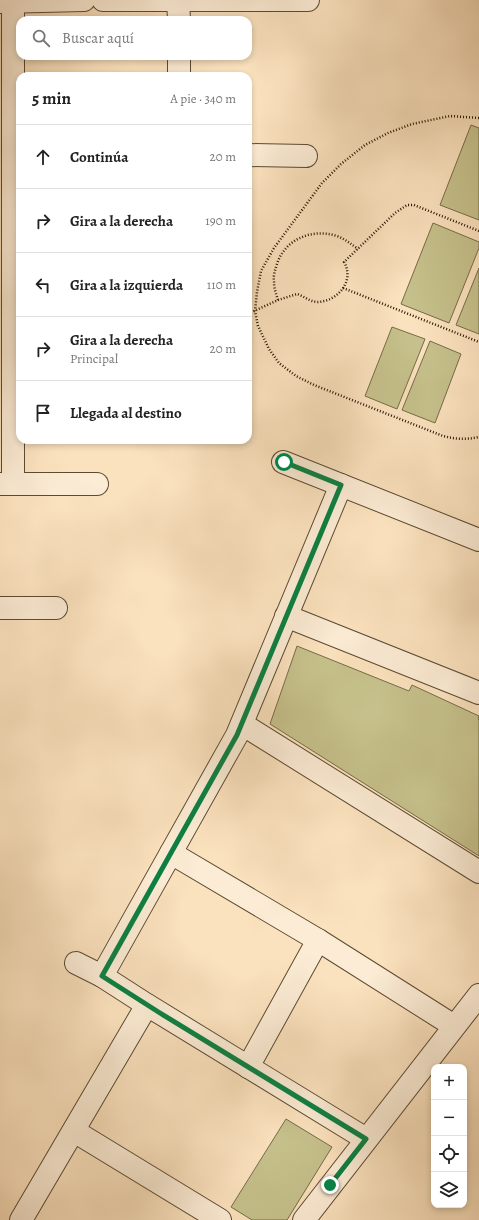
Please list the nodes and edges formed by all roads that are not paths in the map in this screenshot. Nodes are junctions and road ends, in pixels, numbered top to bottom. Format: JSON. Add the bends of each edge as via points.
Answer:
{"nodes":[{"id":1,"x":84,"y":0,"type":"edge"},
{"id":2,"x":103,"y":0,"type":"edge"},
{"id":3,"x":178,"y":0,"type":"edge"},
{"id":4,"x":308,"y":0,"type":"edge"},
{"id":5,"x":9,"y":1,"type":"edge"},
{"id":6,"x":178,"y":16,"type":"edge"},
{"id":7,"x":179,"y":60,"type":"edge"},
{"id":8,"x":179,"y":72,"type":"edge"},
{"id":9,"x":7,"y":120,"type":"edge"},
{"id":10,"x":252,"y":156,"type":"edge"},
{"id":11,"x":306,"y":156,"type":"dead end"},
{"id":12,"x":7,"y":242,"type":"edge"},
{"id":13,"x":284,"y":462,"type":"dead end"},
{"id":14,"x":7,"y":484,"type":"edge"},
{"id":15,"x":97,"y":484,"type":"dead end"},
{"id":16,"x":341,"y":485,"type":"junction"},
{"id":17,"x":479,"y":540,"type":"edge"},
{"id":18,"x":0,"y":608,"type":"edge"},
{"id":19,"x":56,"y":608,"type":"dead end"},
{"id":20,"x":286,"y":616,"type":"junction"},
{"id":21,"x":479,"y":693,"type":"edge"},
{"id":22,"x":242,"y":724,"type":"junction"},
{"id":23,"x":171,"y":853,"type":"junction"},
{"id":24,"x":479,"y":872,"type":"edge"},
{"id":25,"x":318,"y":940,"type":"junction"},
{"id":26,"x":76,"y":963,"type":"dead end"},
{"id":27,"x":102,"y":976,"type":"junction"},
{"id":28,"x":479,"y":995,"type":"edge"},
{"id":29,"x":147,"y":1005,"type":"junction"},
{"id":30,"x":454,"y":1026,"type":"junction"},
{"id":31,"x":248,"y":1067,"type":"junction"},
{"id":32,"x":74,"y":1131,"type":"junction"},
{"id":33,"x":366,"y":1139,"type":"junction"},
{"id":34,"x":21,"y":1220,"type":"edge"},
{"id":35,"x":220,"y":1220,"type":"edge"},
{"id":36,"x":304,"y":1220,"type":"edge"}],
"edges":[{"from":1,"to":5,"type":"street"},
{"from":2,"to":3,"type":"street"},
{"from":3,"to":4,"type":"street"},
{"from":3,"to":6,"type":"street"},
{"from":5,"to":9,"type":"street"},
{"from":7,"to":8,"type":"street"},
{"from":9,"to":12,"type":"street"},
{"from":10,"to":11,"type":"street"},
{"from":12,"to":14,"type":"street"},
{"from":13,"to":16,"type":"street"},
{"from":14,"to":15,"type":"street"},
{"from":16,"to":17,"type":"street"},
{"from":16,"to":20,"type":"street"},
{"from":18,"to":19,"type":"street"},
{"from":20,"to":21,"type":"street"},
{"from":20,"to":22,"type":"street"},
{"from":22,"to":23,"type":"street"},
{"from":22,"to":24,"type":"street"},
{"from":23,"to":25,"type":"street"},
{"from":23,"to":27,"type":"street"},
{"from":25,"to":30,"type":"street"},
{"from":25,"to":31,"type":"street"},
{"from":26,"to":27,"type":"street"},
{"from":27,"to":29,"type":"street"},
{"from":28,"to":30,"type":"street"},
{"from":29,"to":31,"type":"street"},
{"from":29,"to":32,"type":"street"},
{"from":30,"to":33,"type":"street"},
{"from":31,"to":33,"type":"street"},
{"from":32,"to":34,"type":"street"},
{"from":32,"to":35,"type":"street"},
{"from":33,"to":36,"type":"street"}]}
